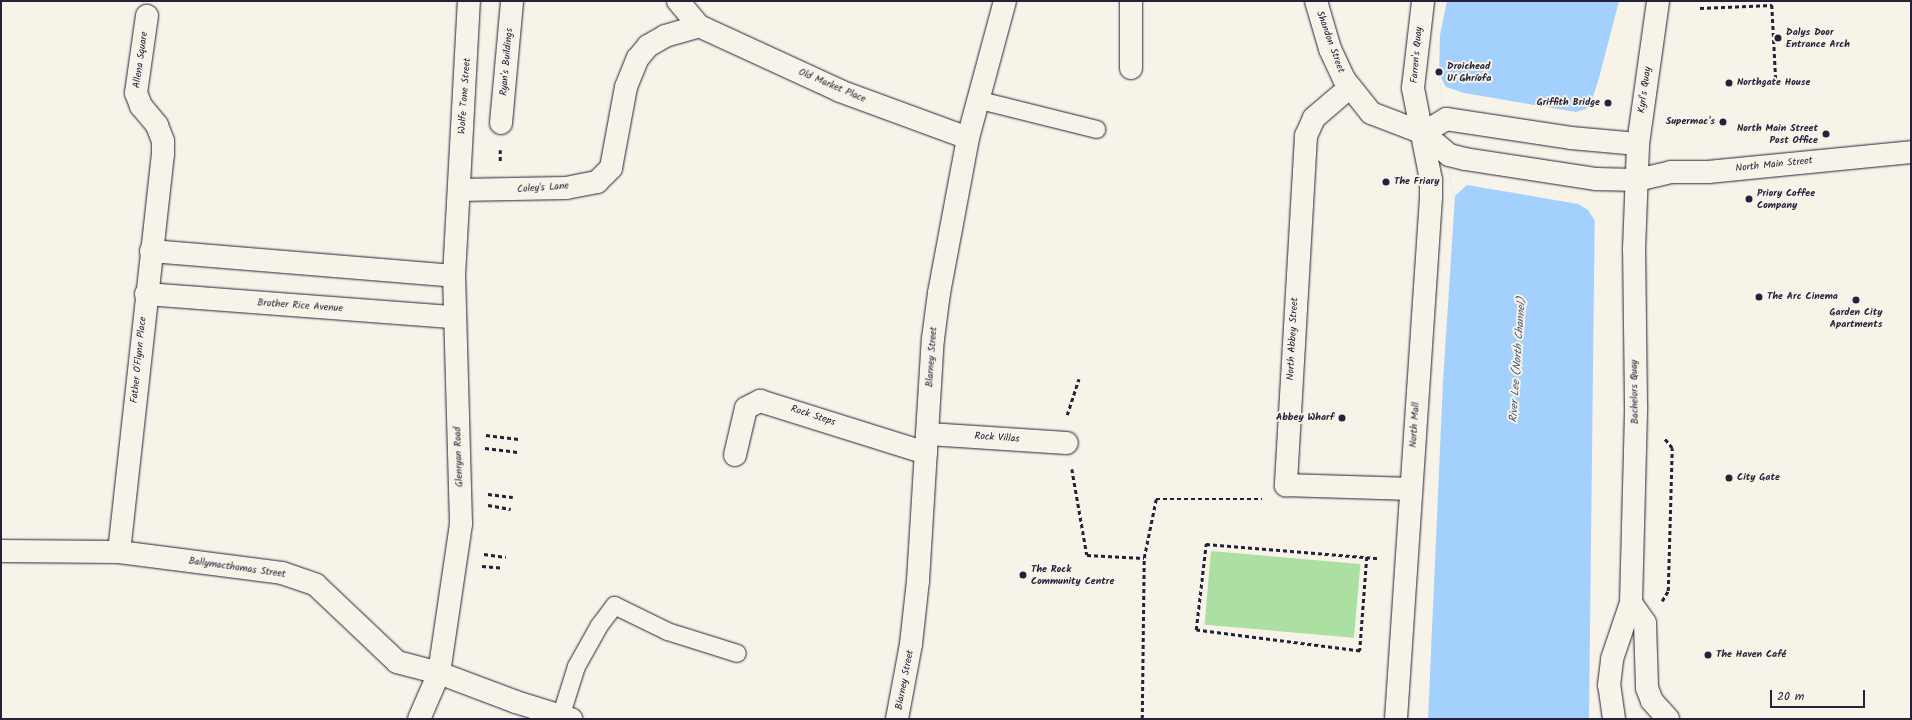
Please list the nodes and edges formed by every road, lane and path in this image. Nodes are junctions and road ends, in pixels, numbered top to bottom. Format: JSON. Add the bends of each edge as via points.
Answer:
{"nodes":[{"id":1,"x":469,"y":1,"type":"edge"},
{"id":2,"x":512,"y":1,"type":"edge"},
{"id":3,"x":678,"y":1,"type":"edge"},
{"id":4,"x":1005,"y":1,"type":"edge"},
{"id":5,"x":1131,"y":1,"type":"edge"},
{"id":6,"x":1316,"y":1,"type":"edge"},
{"id":7,"x":1423,"y":1,"type":"edge"},
{"id":8,"x":1658,"y":1,"type":"edge"},
{"id":9,"x":1700,"y":8,"type":"dead end"},
{"id":10,"x":147,"y":16,"type":"dead end"},
{"id":11,"x":699,"y":26,"type":"junction"},
{"id":12,"x":1131,"y":68,"type":"dead end"},
{"id":13,"x":1776,"y":81,"type":"dead end"},
{"id":14,"x":1349,"y":88,"type":"junction"},
{"id":15,"x":976,"y":98,"type":"junction"},
{"id":16,"x":501,"y":124,"type":"dead end"},
{"id":17,"x":1096,"y":129,"type":"dead end"},
{"id":18,"x":1423,"y":133,"type":"junction"},
{"id":19,"x":968,"y":138,"type":"junction"},
{"id":20,"x":1638,"y":144,"type":"junction"},
{"id":21,"x":1911,"y":152,"type":"edge"},
{"id":22,"x":162,"y":169,"type":"joint"},
{"id":23,"x":1637,"y":180,"type":"junction"},
{"id":24,"x":458,"y":190,"type":"junction"},
{"id":25,"x":151,"y":251,"type":"junction"},
{"id":26,"x":454,"y":276,"type":"junction"},
{"id":27,"x":146,"y":294,"type":"junction"},
{"id":28,"x":454,"y":318,"type":"junction"},
{"id":29,"x":1079,"y":380,"type":"dead end"},
{"id":30,"x":1636,"y":406,"type":"junction"},
{"id":31,"x":480,"y":434,"type":"dead end"},
{"id":32,"x":519,"y":439,"type":"dead end"},
{"id":33,"x":1063,"y":442,"type":"junction"},
{"id":34,"x":927,"y":443,"type":"junction"},
{"id":35,"x":481,"y":447,"type":"dead end"},
{"id":36,"x":519,"y":452,"type":"dead end"},
{"id":37,"x":735,"y":455,"type":"dead end"},
{"id":38,"x":1410,"y":489,"type":"junction"},
{"id":39,"x":484,"y":493,"type":"dead end"},
{"id":40,"x":513,"y":497,"type":"dead end"},
{"id":41,"x":1271,"y":499,"type":"dead end"},
{"id":42,"x":483,"y":505,"type":"dead end"},
{"id":43,"x":511,"y":509,"type":"dead end"},
{"id":44,"x":1,"y":551,"type":"edge"},
{"id":45,"x":119,"y":552,"type":"junction"},
{"id":46,"x":482,"y":554,"type":"dead end"},
{"id":47,"x":506,"y":557,"type":"dead end"},
{"id":48,"x":1367,"y":557,"type":"junction"},
{"id":49,"x":1144,"y":558,"type":"junction"},
{"id":50,"x":1378,"y":558,"type":"dead end"},
{"id":51,"x":482,"y":566,"type":"dead end"},
{"id":52,"x":503,"y":568,"type":"dead end"},
{"id":53,"x":1631,"y":603,"type":"junction"},
{"id":54,"x":1645,"y":623,"type":"junction"},
{"id":55,"x":737,"y":653,"type":"dead end"},
{"id":56,"x":439,"y":673,"type":"junction"},
{"id":57,"x":565,"y":718,"type":"edge"},
{"id":58,"x":419,"y":719,"type":"edge"},
{"id":59,"x":897,"y":719,"type":"edge"},
{"id":60,"x":1142,"y":719,"type":"edge"},
{"id":61,"x":1396,"y":719,"type":"edge"},
{"id":62,"x":1614,"y":719,"type":"edge"},
{"id":63,"x":1668,"y":719,"type":"edge"}],
"edges":[{"from":1,"to":24,"type":"street","name":"Wolfe Tone Street"},
{"from":2,"to":16,"type":"street","name":"Ryan's Buildings"},
{"from":3,"to":11,"type":"street"},
{"from":4,"to":15,"type":"street","name":"Blarney Street"},
{"from":5,"to":12,"type":"street"},
{"from":6,"to":14,"type":"street","name":"Shandon Street","via":[[1330,49]]},
{"from":7,"to":18,"type":"street","name":"Farren's Quay","via":[[1413,73]]},
{"from":8,"to":20,"type":"street","name":"Kyrl's Quay"},
{"from":9,"to":13,"type":"path","via":[[1772,5]]},
{"from":10,"to":22,"type":"street","name":"Allena Square","via":[[136,93],[163,141]]},
{"from":11,"to":19,"type":"street","name":"Old Market Place","via":[[840,92]]},
{"from":11,"to":24,"type":"street","name":"Coley's Lane","via":[[665,36],[648,46],[638,58],[626,87],[614,158],[605,176],[589,183],[535,190]]},
{"from":14,"to":18,"type":"street","name":"Shandon Street","via":[[1371,112]]},
{"from":14,"to":38,"type":"street","name":"North Abbey Street","via":[[1314,118],[1306,136],[1286,485]]},
{"from":15,"to":17,"type":"lane"},
{"from":15,"to":19,"type":"street","name":"Blarney Street"},
{"from":18,"to":20,"type":"street","via":[[1446,119]]},
{"from":18,"to":23,"type":"street","via":[[1449,155],[1596,179]]},
{"from":18,"to":38,"type":"street","name":"North Mall","via":[[1431,198]]},
{"from":19,"to":34,"type":"street","name":"Blarney Street","via":[[939,293]]},
{"from":20,"to":23,"type":"street","name":"Kyrl's Quay"},
{"from":21,"to":23,"type":"street","name":"North Main Street","via":[[1708,172],[1671,172]]},
{"from":22,"to":25,"type":"street","name":"Father O'Flynn Place"},
{"from":23,"to":30,"type":"street","name":"Bachelors Quay","via":[[1634,250]]},
{"from":24,"to":26,"type":"street","name":"Glenryan Road"},
{"from":25,"to":26,"type":"street"},
{"from":25,"to":27,"type":"street","name":"Father O'Flynn Place"},
{"from":26,"to":28,"type":"street","name":"Glenryan Road"},
{"from":27,"to":28,"type":"street","name":"Brother Rice Avenue"},
{"from":27,"to":45,"type":"street","name":"Father O'Flynn Place"},
{"from":28,"to":56,"type":"street","name":"Glenryan Road","via":[[461,524]]},
{"from":29,"to":33,"type":"path"},
{"from":30,"to":53,"type":"street","name":"Bachelors Quay"},
{"from":30,"to":54,"type":"path","via":[[1672,448],[1668,591]]},
{"from":31,"to":32,"type":"path"},
{"from":33,"to":34,"type":"street","name":"Rock Villas"},
{"from":33,"to":49,"type":"path","via":[[1087,555]]},
{"from":34,"to":37,"type":"street","name":"Rock Steps","via":[[760,401],[746,408]]},
{"from":34,"to":59,"type":"street","name":"Blarney Street","via":[[912,636]]},
{"from":35,"to":36,"type":"path"},
{"from":38,"to":61,"type":"street","name":"North Mall"},
{"from":39,"to":40,"type":"path"},
{"from":41,"to":49,"type":"path","via":[[1156,499]]},
{"from":42,"to":43,"type":"path"},
{"from":44,"to":45,"type":"street","name":"Ballymacthomas Street"},
{"from":45,"to":56,"type":"street","name":"Ballymacthomas Street","via":[[282,573],[316,585],[397,662]]},
{"from":46,"to":47,"type":"path"},
{"from":48,"to":48,"type":"path","via":[[1360,651],[1196,630],[1206,544]]},
{"from":48,"to":50,"type":"path"},
{"from":49,"to":60,"type":"path"},
{"from":51,"to":52,"type":"path"},
{"from":53,"to":54,"type":"street"},
{"from":53,"to":62,"type":"street","name":"Bachelors Quay","via":[[1612,659],[1609,686]]},
{"from":54,"to":63,"type":"street","via":[[1647,688],[1652,701]]},
{"from":55,"to":57,"type":"lane","via":[[667,631],[614,605],[598,625],[576,666]]},
{"from":56,"to":57,"type":"street","name":"Ballymacthomas Street"},
{"from":56,"to":58,"type":"street","name":"Glenryan Road"}]}
